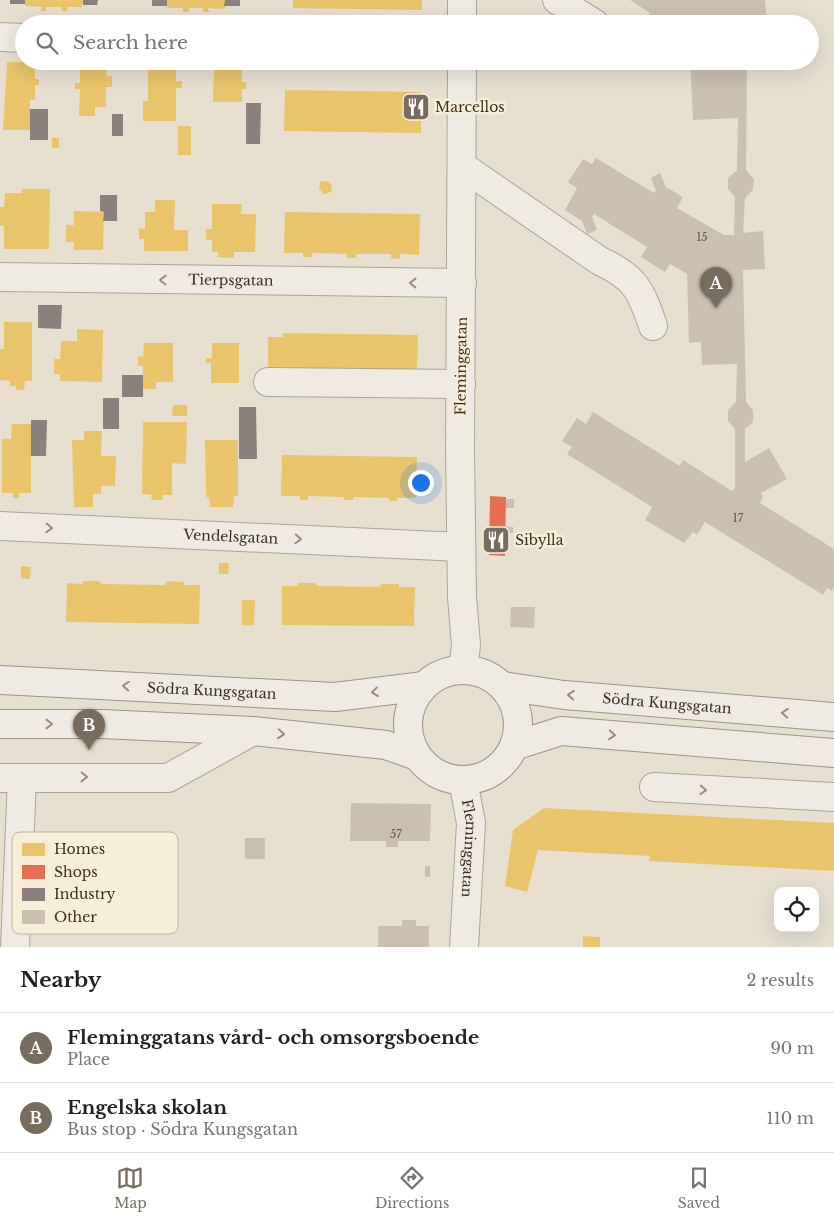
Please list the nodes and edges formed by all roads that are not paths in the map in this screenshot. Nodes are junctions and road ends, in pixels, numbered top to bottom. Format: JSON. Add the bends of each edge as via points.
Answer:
{"nodes":[{"id":1,"x":462,"y":0,"type":"edge"},
{"id":2,"x":556,"y":0,"type":"edge"},
{"id":3,"x":462,"y":15,"type":"edge"},
{"id":4,"x":580,"y":15,"type":"edge"},
{"id":5,"x":0,"y":37,"type":"edge"},
{"id":6,"x":15,"y":38,"type":"edge"},
{"id":7,"x":462,"y":70,"type":"edge"},
{"id":8,"x":462,"y":166,"type":"junction"},
{"id":9,"x":0,"y":277,"type":"edge"},
{"id":10,"x":462,"y":284,"type":"junction"},
{"id":11,"x":652,"y":326,"type":"dead end"},
{"id":12,"x":268,"y":382,"type":"dead end"},
{"id":13,"x":461,"y":384,"type":"junction"},
{"id":14,"x":0,"y":526,"type":"edge"},
{"id":15,"x":461,"y":547,"type":"junction"},
{"id":16,"x":463,"y":670,"type":"junction"},
{"id":17,"x":0,"y":680,"type":"edge"},
{"id":18,"x":424,"y":686,"type":"junction"},
{"id":19,"x":502,"y":686,"type":"junction"},
{"id":20,"x":834,"y":717,"type":"edge"},
{"id":21,"x":0,"y":724,"type":"edge"},
{"id":22,"x":253,"y":731,"type":"junction"},
{"id":23,"x":514,"y":746,"type":"junction"},
{"id":24,"x":834,"y":753,"type":"edge"},
{"id":25,"x":417,"y":756,"type":"junction"},
{"id":26,"x":11,"y":778,"type":"edge"},
{"id":27,"x":463,"y":780,"type":"junction"},
{"id":28,"x":654,"y":787,"type":"dead end"},
{"id":29,"x":834,"y":797,"type":"edge"},
{"id":30,"x":12,"y":832,"type":"edge"},
{"id":31,"x":15,"y":934,"type":"edge"},
{"id":32,"x":15,"y":947,"type":"edge"},
{"id":33,"x":464,"y":947,"type":"edge"}],
"edges":[{"from":1,"to":3,"type":"street"},
{"from":2,"to":4,"type":"street"},
{"from":5,"to":6,"type":"street"},
{"from":7,"to":8,"type":"street","name":"Fleminggatan"},
{"from":8,"to":10,"type":"street","name":"Fleminggatan"},
{"from":8,"to":11,"type":"street","via":[[600,261],[621,271],[645,302]]},
{"from":10,"to":9,"type":"street","name":"Tierpsgatan","one_way":true},
{"from":10,"to":13,"type":"street","name":"Fleminggatan"},
{"from":12,"to":13,"type":"street"},
{"from":13,"to":15,"type":"street","name":"Fleminggatan"},
{"from":14,"to":15,"type":"street","name":"Vendelsgatan","one_way":true},
{"from":15,"to":16,"type":"street","name":"Fleminggatan","via":[[466,646]]},
{"from":16,"to":18,"type":"street","name":"Södra Kungsgatan","via":[[442,674]]},
{"from":16,"to":19,"type":"street","name":"Södra Kungsgatan","via":[[484,674]]},
{"from":18,"to":17,"type":"street","name":"Södra Kungsgatan","one_way":true,"via":[[335,697]]},
{"from":18,"to":25,"type":"street","name":"Södra Kungsgatan","via":[[412,704],[408,725]]},
{"from":20,"to":19,"type":"street","name":"Södra Kungsgatan","one_way":true,"via":[[564,695]]},
{"from":19,"to":23,"type":"street","name":"Södra Kungsgatan","via":[[517,714]]},
{"from":21,"to":22,"type":"street","name":"Södra Kungsgatan","one_way":true,"via":[[102,724]]},
{"from":22,"to":25,"type":"street","name":"Södra Kungsgatan","one_way":true,"via":[[386,744]]},
{"from":26,"to":22,"type":"street","one_way":true,"via":[[168,778]]},
{"from":23,"to":24,"type":"street","one_way":true,"via":[[561,730]]},
{"from":23,"to":27,"type":"street","name":"Södra Kungsgatan","via":[[493,771]]},
{"from":25,"to":27,"type":"street","name":"Södra Kungsgatan","via":[[432,771]]},
{"from":26,"to":30,"type":"street"},
{"from":27,"to":33,"type":"street","name":"Fleminggatan","via":[[471,823]]},
{"from":28,"to":29,"type":"street","one_way":true},
{"from":31,"to":32,"type":"street"}]}
